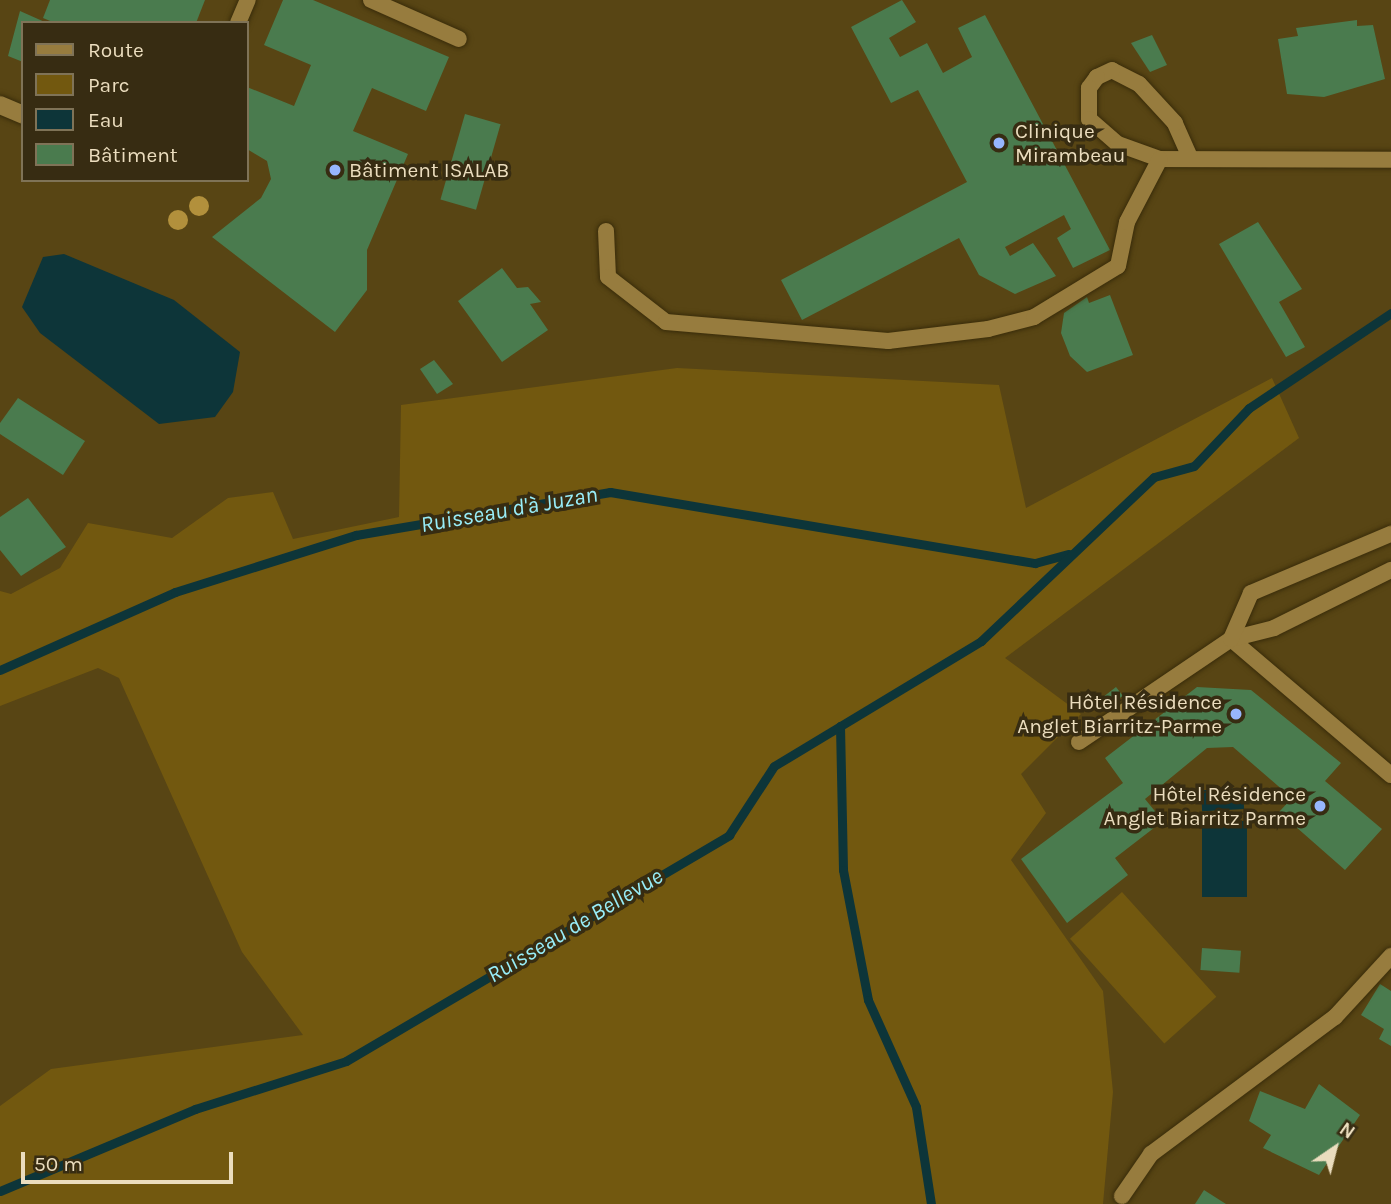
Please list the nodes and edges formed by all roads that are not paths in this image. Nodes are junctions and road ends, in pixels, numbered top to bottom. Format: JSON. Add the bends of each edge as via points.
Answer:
{"nodes":[{"id":1,"x":248,"y":0,"type":"edge"},
{"id":2,"x":371,"y":0,"type":"edge"},
{"id":3,"x":239,"y":21,"type":"edge"},
{"id":4,"x":459,"y":39,"type":"dead end"},
{"id":5,"x":0,"y":105,"type":"edge"},
{"id":6,"x":21,"y":114,"type":"edge"},
{"id":7,"x":1189,"y":155,"type":"junction"},
{"id":8,"x":1160,"y":159,"type":"junction"},
{"id":9,"x":1391,"y":160,"type":"edge"},
{"id":10,"x":606,"y":231,"type":"dead end"},
{"id":11,"x":1391,"y":534,"type":"edge"},
{"id":12,"x":1391,"y":570,"type":"edge"},
{"id":13,"x":1231,"y":639,"type":"junction"},
{"id":14,"x":1079,"y":742,"type":"dead end"},
{"id":15,"x":1391,"y":775,"type":"edge"},
{"id":16,"x":1391,"y":956,"type":"edge"},
{"id":17,"x":1122,"y":1196,"type":"dead end"}],
"edges":[{"from":1,"to":3,"type":"lane"},
{"from":2,"to":4,"type":"lane"},
{"from":5,"to":6,"type":"street"},
{"from":7,"to":8,"type":"lane"},
{"from":7,"to":8,"type":"lane","via":[[1175,123],[1139,83],[1112,70],[1097,76],[1089,88],[1089,119],[1118,144]]},
{"from":7,"to":9,"type":"lane"},
{"from":8,"to":10,"type":"lane","via":[[1127,222],[1118,266],[1034,317],[988,329],[888,341],[666,322],[608,277]]},
{"from":11,"to":13,"type":"lane","via":[[1251,593]]},
{"from":12,"to":13,"type":"lane","via":[[1274,628]]},
{"from":13,"to":14,"type":"lane"},
{"from":13,"to":15,"type":"lane"},
{"from":16,"to":17,"type":"lane","via":[[1335,1017],[1151,1154]]}]}
